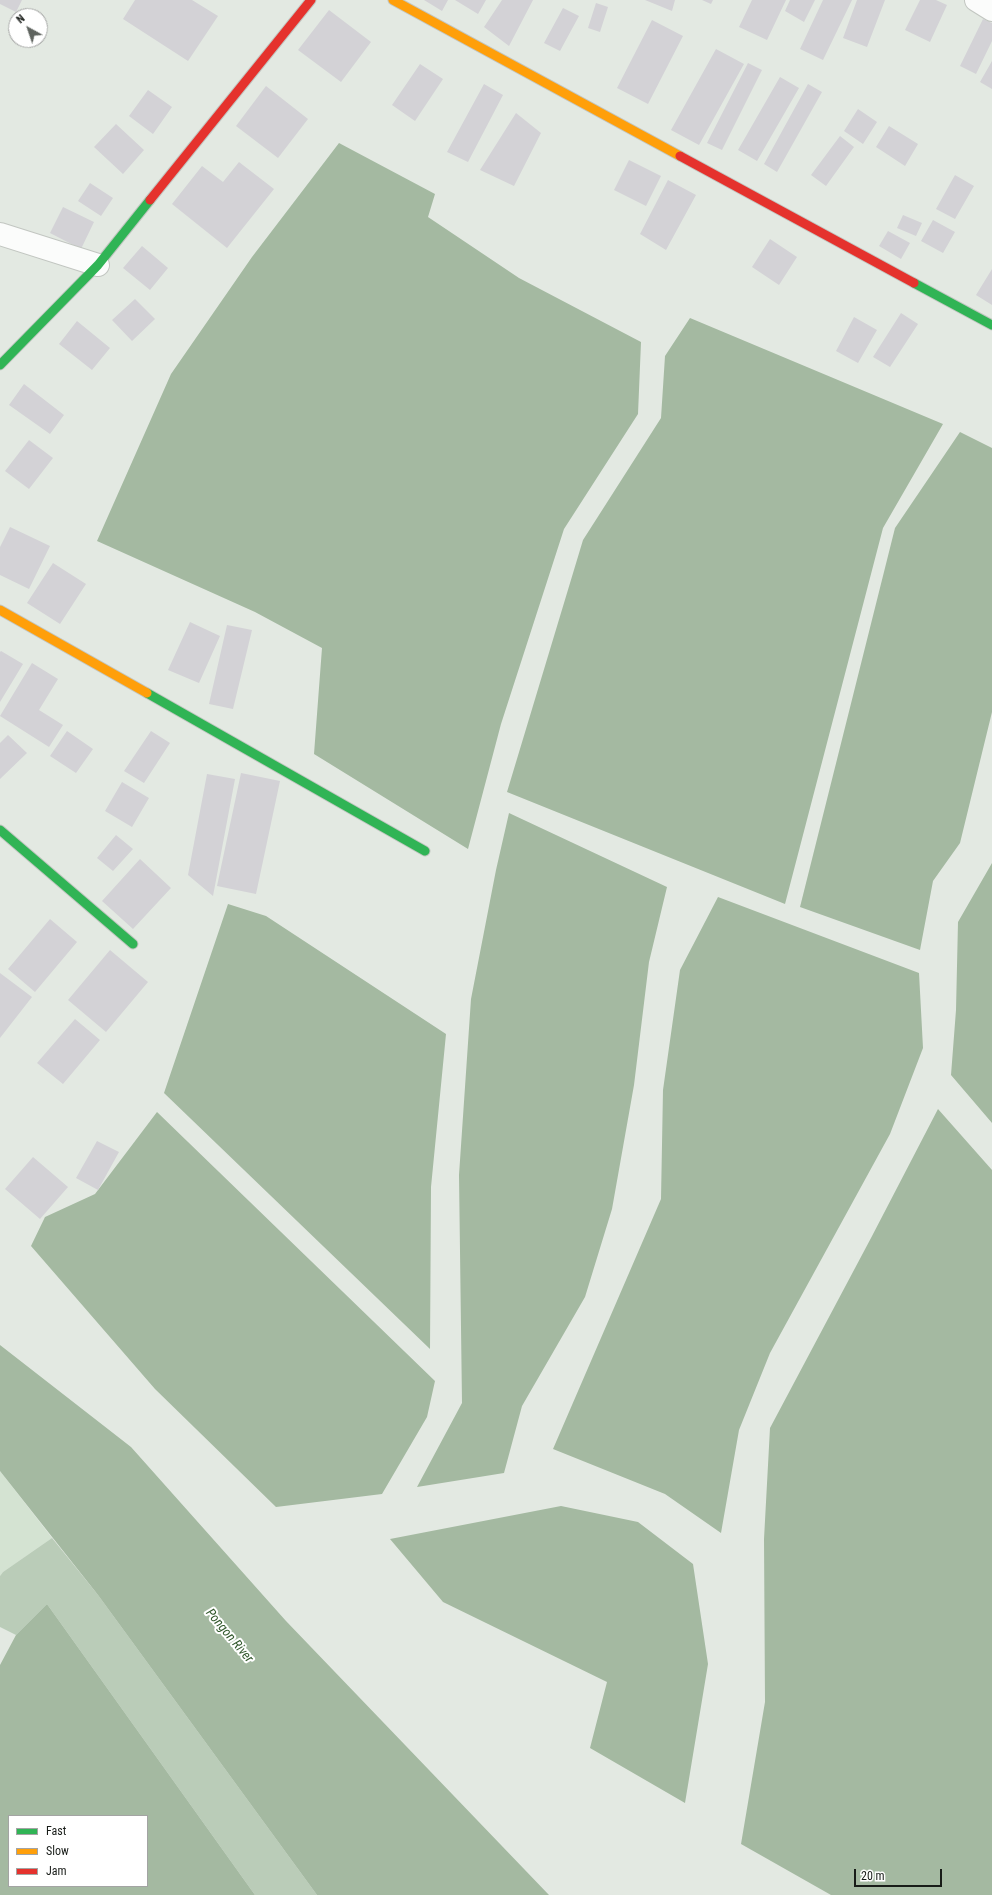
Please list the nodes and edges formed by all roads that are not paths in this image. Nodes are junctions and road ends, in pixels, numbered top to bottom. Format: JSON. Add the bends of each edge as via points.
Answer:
{"nodes":[{"id":1,"x":311,"y":0,"type":"edge"},
{"id":2,"x":393,"y":0,"type":"edge"},
{"id":3,"x":976,"y":0,"type":"edge"},
{"id":4,"x":992,"y":10,"type":"edge"},
{"id":5,"x":0,"y":234,"type":"edge"},
{"id":6,"x":98,"y":265,"type":"junction"},
{"id":7,"x":992,"y":325,"type":"edge"},
{"id":8,"x":0,"y":366,"type":"edge"},
{"id":9,"x":0,"y":610,"type":"edge"},
{"id":10,"x":0,"y":830,"type":"edge"},
{"id":11,"x":425,"y":851,"type":"dead end"},
{"id":12,"x":133,"y":944,"type":"dead end"}],
"edges":[{"from":1,"to":6,"type":"street"},
{"from":2,"to":7,"type":"street"},
{"from":3,"to":4,"type":"street"},
{"from":5,"to":6,"type":"street"},
{"from":6,"to":8,"type":"street"},
{"from":9,"to":11,"type":"street"},
{"from":10,"to":12,"type":"street"}]}
